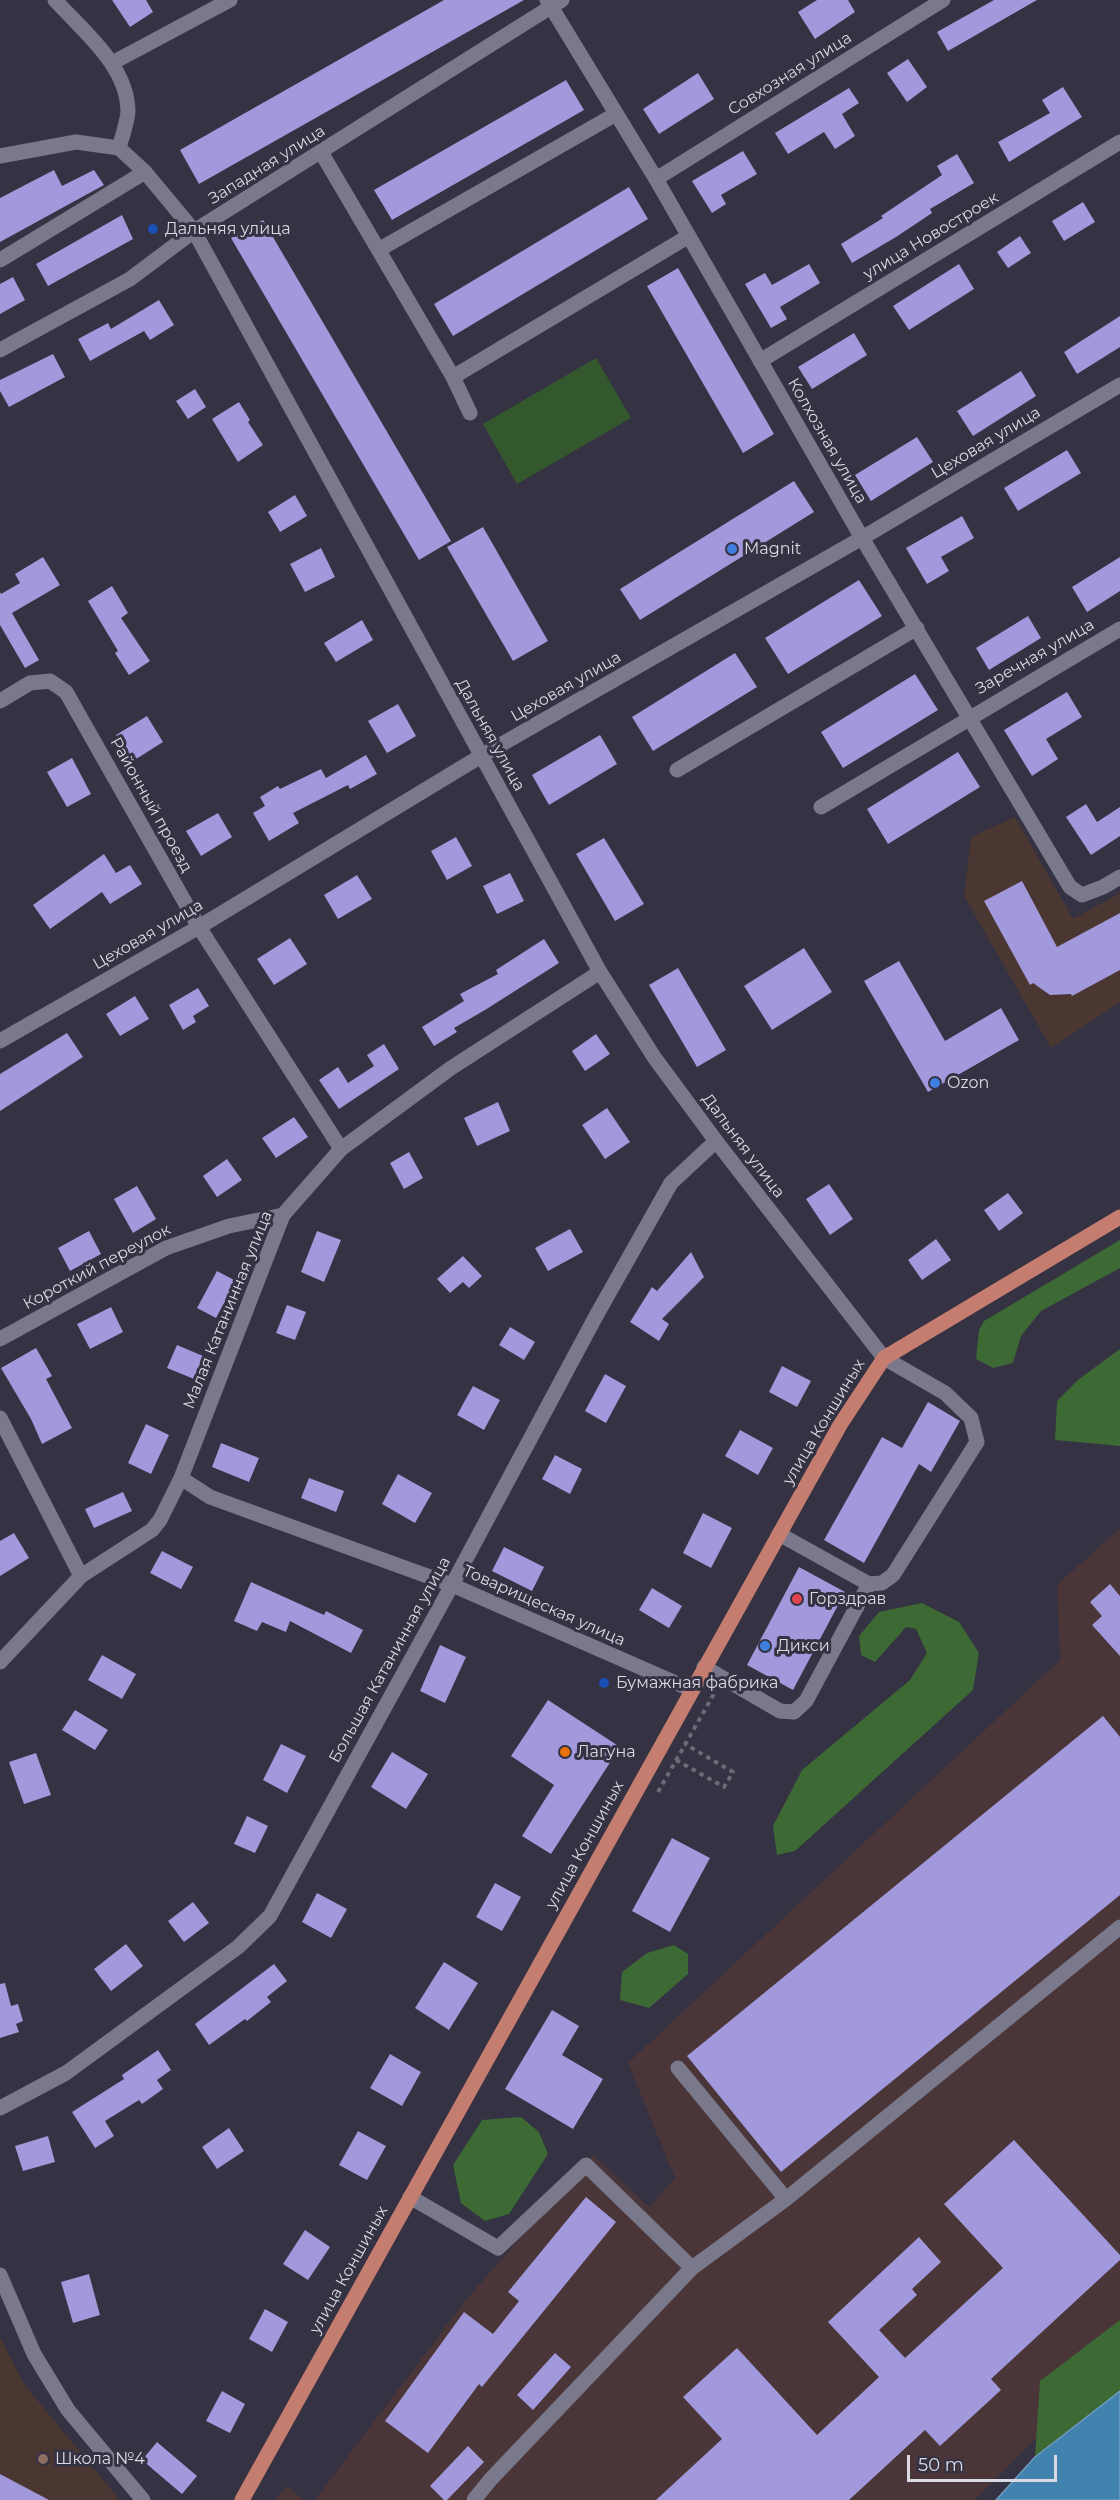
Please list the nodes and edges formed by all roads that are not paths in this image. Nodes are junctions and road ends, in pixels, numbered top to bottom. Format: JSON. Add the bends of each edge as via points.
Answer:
{"nodes":[{"id":1,"x":55,"y":0,"type":"edge"},
{"id":2,"x":230,"y":0,"type":"edge"},
{"id":3,"x":943,"y":0,"type":"edge"},
{"id":4,"x":554,"y":2,"type":"edge"},
{"id":5,"x":111,"y":63,"type":"junction"},
{"id":6,"x":616,"y":114,"type":"junction"},
{"id":7,"x":1120,"y":142,"type":"edge"},
{"id":8,"x":119,"y":148,"type":"junction"},
{"id":9,"x":321,"y":152,"type":"junction"},
{"id":10,"x":0,"y":156,"type":"edge"},
{"id":11,"x":145,"y":172,"type":"junction"},
{"id":12,"x":656,"y":179,"type":"junction"},
{"id":13,"x":194,"y":231,"type":"junction"},
{"id":14,"x":689,"y":236,"type":"junction"},
{"id":15,"x":380,"y":249,"type":"junction"},
{"id":16,"x":0,"y":260,"type":"edge"},
{"id":17,"x":0,"y":350,"type":"edge"},
{"id":18,"x":760,"y":361,"type":"junction"},
{"id":19,"x":453,"y":377,"type":"junction"},
{"id":20,"x":1120,"y":385,"type":"edge"},
{"id":21,"x":470,"y":413,"type":"dead end"},
{"id":22,"x":862,"y":538,"type":"junction"},
{"id":23,"x":917,"y":628,"type":"junction"},
{"id":24,"x":1120,"y":629,"type":"edge"},
{"id":25,"x":0,"y":701,"type":"edge"},
{"id":26,"x":968,"y":717,"type":"junction"},
{"id":27,"x":481,"y":756,"type":"junction"},
{"id":28,"x":677,"y":770,"type":"dead end"},
{"id":29,"x":821,"y":807,"type":"dead end"},
{"id":30,"x":1120,"y":877,"type":"edge"},
{"id":31,"x":199,"y":927,"type":"junction"},
{"id":32,"x":600,"y":972,"type":"junction"},
{"id":33,"x":0,"y":1041,"type":"edge"},
{"id":34,"x":716,"y":1141,"type":"junction"},
{"id":35,"x":341,"y":1149,"type":"junction"},
{"id":36,"x":284,"y":1215,"type":"junction"},
{"id":37,"x":1120,"y":1217,"type":"edge"},
{"id":38,"x":0,"y":1339,"type":"edge"},
{"id":39,"x":884,"y":1359,"type":"junction"},
{"id":40,"x":0,"y":1418,"type":"edge"},
{"id":41,"x":181,"y":1478,"type":"junction"},
{"id":42,"x":779,"y":1534,"type":"junction"},
{"id":43,"x":81,"y":1576,"type":"junction"},
{"id":44,"x":869,"y":1584,"type":"junction"},
{"id":45,"x":452,"y":1585,"type":"junction"},
{"id":46,"x":0,"y":1662,"type":"edge"},
{"id":47,"x":704,"y":1667,"type":"junction"},
{"id":48,"x":692,"y":1690,"type":"junction"},
{"id":49,"x":1120,"y":1927,"type":"edge"},
{"id":50,"x":678,"y":2068,"type":"dead end"},
{"id":51,"x":0,"y":2108,"type":"edge"},
{"id":52,"x":410,"y":2197,"type":"junction"},
{"id":53,"x":786,"y":2199,"type":"junction"},
{"id":54,"x":692,"y":2268,"type":"junction"},
{"id":55,"x":0,"y":2276,"type":"edge"},
{"id":56,"x":142,"y":2500,"type":"edge"},
{"id":57,"x":242,"y":2500,"type":"edge"},
{"id":58,"x":474,"y":2500,"type":"edge"}],
"edges":[{"from":1,"to":5,"type":"street"},
{"from":2,"to":5,"type":"street"},
{"from":3,"to":12,"type":"street","name":"Совхозная улица"},
{"from":4,"to":6,"type":"street","name":"Колхозная улица"},
{"from":4,"to":9,"type":"street","name":"Западная улица"},
{"from":5,"to":8,"type":"street","via":[[124,86],[128,112]]},
{"from":6,"to":12,"type":"street","name":"Колхозная улица"},
{"from":6,"to":15,"type":"street"},
{"from":7,"to":18,"type":"street","name":"улица Новостроек"},
{"from":8,"to":10,"type":"street","via":[[76,142]]},
{"from":8,"to":11,"type":"street","name":"Дальняя улица"},
{"from":9,"to":13,"type":"street","name":"Западная улица"},
{"from":9,"to":15,"type":"street"},
{"from":11,"to":13,"type":"street","name":"Дальняя улица"},
{"from":11,"to":16,"type":"street"},
{"from":12,"to":14,"type":"street","name":"Колхозная улица"},
{"from":13,"to":17,"type":"street","name":"Западная улица","via":[[130,279]]},
{"from":13,"to":27,"type":"street","name":"Дальняя улица"},
{"from":14,"to":18,"type":"street","name":"Колхозная улица"},
{"from":14,"to":19,"type":"street"},
{"from":15,"to":19,"type":"street"},
{"from":18,"to":22,"type":"street","name":"Колхозная улица"},
{"from":19,"to":21,"type":"street"},
{"from":20,"to":22,"type":"street","name":"Цеховая улица"},
{"from":22,"to":23,"type":"street","name":"Колхозная улица"},
{"from":22,"to":27,"type":"street","name":"Цеховая улица"},
{"from":23,"to":26,"type":"street","name":"Колхозная улица"},
{"from":23,"to":28,"type":"street"},
{"from":24,"to":26,"type":"street","name":"Заречная улица"},
{"from":25,"to":31,"type":"street","name":"Районный проезд","via":[[30,683],[51,681],[66,692]]},
{"from":26,"to":29,"type":"street","name":"Заречная улица"},
{"from":26,"to":30,"type":"street","name":"Колхозная улица","via":[[1070,887],[1082,895]]},
{"from":27,"to":31,"type":"street","name":"Цеховая улица"},
{"from":27,"to":32,"type":"street","name":"Дальняя улица"},
{"from":31,"to":33,"type":"street","name":"Цеховая улица"},
{"from":31,"to":35,"type":"street","name":"Районный проезд"},
{"from":32,"to":34,"type":"street","name":"Дальняя улица","via":[[654,1057]]},
{"from":32,"to":35,"type":"street","name":"Малая Катанинная улица","via":[[451,1068]]},
{"from":34,"to":39,"type":"street","name":"Дальняя улица"},
{"from":34,"to":45,"type":"street","name":"Большая Катанинная улица","via":[[671,1183]]},
{"from":35,"to":36,"type":"street","name":"Малая Катанинная улица"},
{"from":36,"to":38,"type":"street","name":"Короткий переулок","via":[[229,1226],[166,1248]]},
{"from":36,"to":41,"type":"street","name":"Малая Катанинная улица"},
{"from":37,"to":39,"type":"main road","name":"улица Коншиных"},
{"from":39,"to":42,"type":"main road","name":"улица Коншиных","via":[[840,1425]]},
{"from":39,"to":44,"type":"street","via":[[945,1393],[971,1418],[977,1442],[893,1575],[882,1583]]},
{"from":40,"to":43,"type":"street"},
{"from":41,"to":43,"type":"street","name":"Малая Катанинная улица","via":[[152,1530]]},
{"from":41,"to":45,"type":"street","name":"Товарищеская улица","via":[[210,1497]]},
{"from":42,"to":44,"type":"street"},
{"from":42,"to":47,"type":"main road","name":"улица Коншиных"},
{"from":43,"to":46,"type":"street","name":"Малая Катанинная улица"},
{"from":44,"to":47,"type":"street","via":[[806,1701],[794,1712],[780,1712]]},
{"from":45,"to":48,"type":"street","name":"Товарищеская улица"},
{"from":45,"to":51,"type":"street","name":"Большая Катанинная улица","via":[[270,1916],[238,1947],[66,2073]]},
{"from":47,"to":48,"type":"main road","name":"улица Коншиных"},
{"from":48,"to":52,"type":"main road","name":"улица Коншиных"},
{"from":49,"to":53,"type":"street"},
{"from":50,"to":53,"type":"street"},
{"from":52,"to":54,"type":"street","via":[[498,2248],[586,2165]]},
{"from":52,"to":57,"type":"main road","name":"улица Коншиных"},
{"from":53,"to":54,"type":"street"},
{"from":54,"to":58,"type":"street"},
{"from":55,"to":56,"type":"street","via":[[34,2354],[68,2410]]}]}
